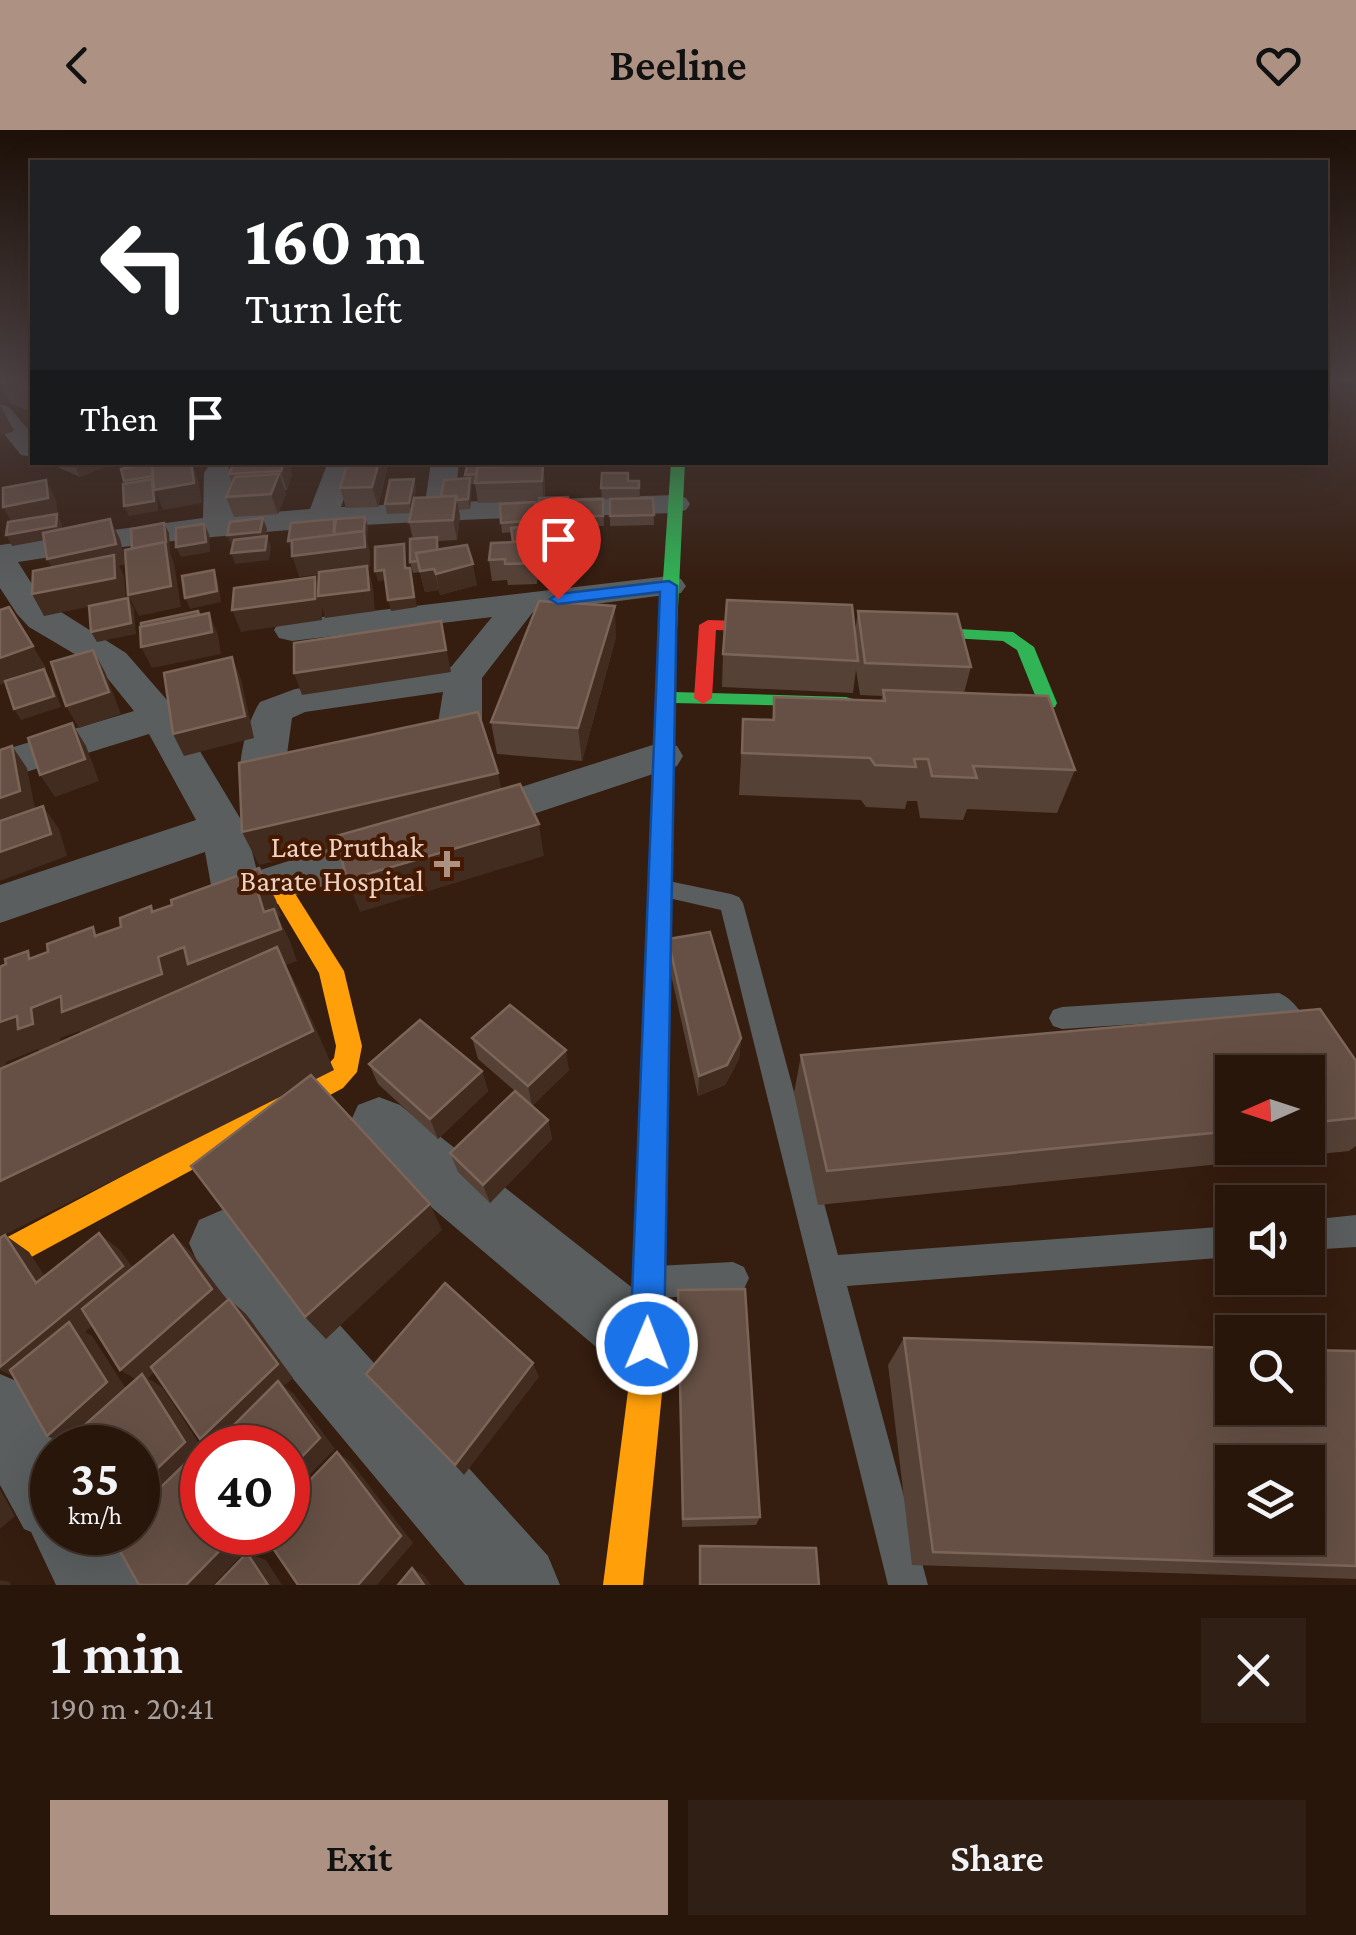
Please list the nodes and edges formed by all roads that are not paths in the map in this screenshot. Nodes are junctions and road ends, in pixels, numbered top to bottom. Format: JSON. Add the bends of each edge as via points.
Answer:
{"nodes":[{"id":1,"x":30,"y":449,"type":"edge"},
{"id":2,"x":0,"y":460,"type":"edge"},
{"id":3,"x":341,"y":465,"type":"edge"},
{"id":4,"x":445,"y":465,"type":"edge"},
{"id":5,"x":678,"y":465,"type":"edge"},
{"id":6,"x":218,"y":473,"type":"dead end"},
{"id":7,"x":674,"y":504,"type":"junction"},
{"id":8,"x":439,"y":514,"type":"junction"},
{"id":9,"x":321,"y":520,"type":"junction"},
{"id":10,"x":218,"y":527,"type":"junction"},
{"id":11,"x":0,"y":558,"type":"edge"},
{"id":12,"x":669,"y":586,"type":"junction"},
{"id":13,"x":522,"y":603,"type":"junction"},
{"id":14,"x":824,"y":628,"type":"edge"},
{"id":15,"x":292,"y":630,"type":"dead end"},
{"id":16,"x":862,"y":630,"type":"edge"},
{"id":17,"x":463,"y":677,"type":"junction"},
{"id":18,"x":664,"y":697,"type":"junction"},
{"id":19,"x":703,"y":698,"type":"junction"},
{"id":20,"x":874,"y":704,"type":"edge"},
{"id":21,"x":950,"y":707,"type":"edge"},
{"id":22,"x":160,"y":717,"type":"junction"},
{"id":23,"x":662,"y":756,"type":"junction"},
{"id":24,"x":0,"y":766,"type":"edge"},
{"id":25,"x":223,"y":828,"type":"junction"},
{"id":26,"x":659,"y":888,"type":"junction"},
{"id":27,"x":0,"y":904,"type":"edge"},
{"id":28,"x":180,"y":928,"type":"edge"},
{"id":29,"x":1062,"y":1018,"type":"dead end"},
{"id":30,"x":1315,"y":1055,"type":"edge"},
{"id":31,"x":378,"y":1124,"type":"dead end"},
{"id":32,"x":1356,"y":1231,"type":"edge"},
{"id":33,"x":1325,"y":1234,"type":"edge"},
{"id":34,"x":222,"y":1242,"type":"edge"},
{"id":35,"x":1215,"y":1242,"type":"edge"},
{"id":36,"x":0,"y":1258,"type":"edge"},
{"id":37,"x":827,"y":1272,"type":"junction"},
{"id":38,"x":733,"y":1278,"type":"dead end"},
{"id":39,"x":647,"y":1314,"type":"junction"},
{"id":40,"x":0,"y":1411,"type":"edge"},
{"id":41,"x":30,"y":1464,"type":"edge"},
{"id":42,"x":83,"y":1555,"type":"edge"},
{"id":43,"x":101,"y":1585,"type":"edge"},
{"id":44,"x":519,"y":1585,"type":"edge"},
{"id":45,"x":624,"y":1585,"type":"edge"},
{"id":46,"x":908,"y":1585,"type":"edge"}],
"edges":[{"from":1,"to":2,"type":"street"},
{"from":3,"to":9,"type":"street"},
{"from":4,"to":8,"type":"street"},
{"from":5,"to":7,"type":"street"},
{"from":6,"to":10,"type":"street"},
{"from":7,"to":8,"type":"street","via":[[549,492]]},
{"from":7,"to":12,"type":"street"},
{"from":8,"to":9,"type":"street"},
{"from":9,"to":10,"type":"street"},
{"from":10,"to":11,"type":"street","via":[[112,535]]},
{"from":11,"to":22,"type":"street","via":[[29,607],[113,661]]},
{"from":12,"to":13,"type":"street"},
{"from":12,"to":18,"type":"street"},
{"from":13,"to":15,"type":"street"},
{"from":13,"to":17,"type":"street"},
{"from":14,"to":19,"type":"street","via":[[708,625]]},
{"from":16,"to":21,"type":"street","via":[[1006,636],[1025,647],[1048,703],[1026,709]]},
{"from":17,"to":17,"type":"street","via":[[295,700],[274,711],[266,730],[262,789],[454,744]]},
{"from":18,"to":19,"type":"street"},
{"from":18,"to":23,"type":"street"},
{"from":19,"to":20,"type":"street"},
{"from":22,"to":24,"type":"street"},
{"from":22,"to":25,"type":"street"},
{"from":23,"to":25,"type":"street","via":[[238,896]]},
{"from":23,"to":26,"type":"street"},
{"from":25,"to":27,"type":"street"},
{"from":26,"to":37,"type":"lane","via":[[732,903]]},
{"from":26,"to":39,"type":"street"},
{"from":28,"to":36,"type":"street","via":[[270,894],[286,898],[331,971],[349,1046],[347,1064],[333,1078]]},
{"from":29,"to":30,"type":"lane","via":[[1279,1004]]},
{"from":31,"to":39,"type":"street"},
{"from":32,"to":33,"type":"lane"},
{"from":34,"to":44,"type":"street"},
{"from":35,"to":37,"type":"lane"},
{"from":37,"to":46,"type":"lane"},
{"from":38,"to":39,"type":"lane"},
{"from":39,"to":45,"type":"street"},
{"from":40,"to":41,"type":"street"},
{"from":42,"to":43,"type":"street"}]}
